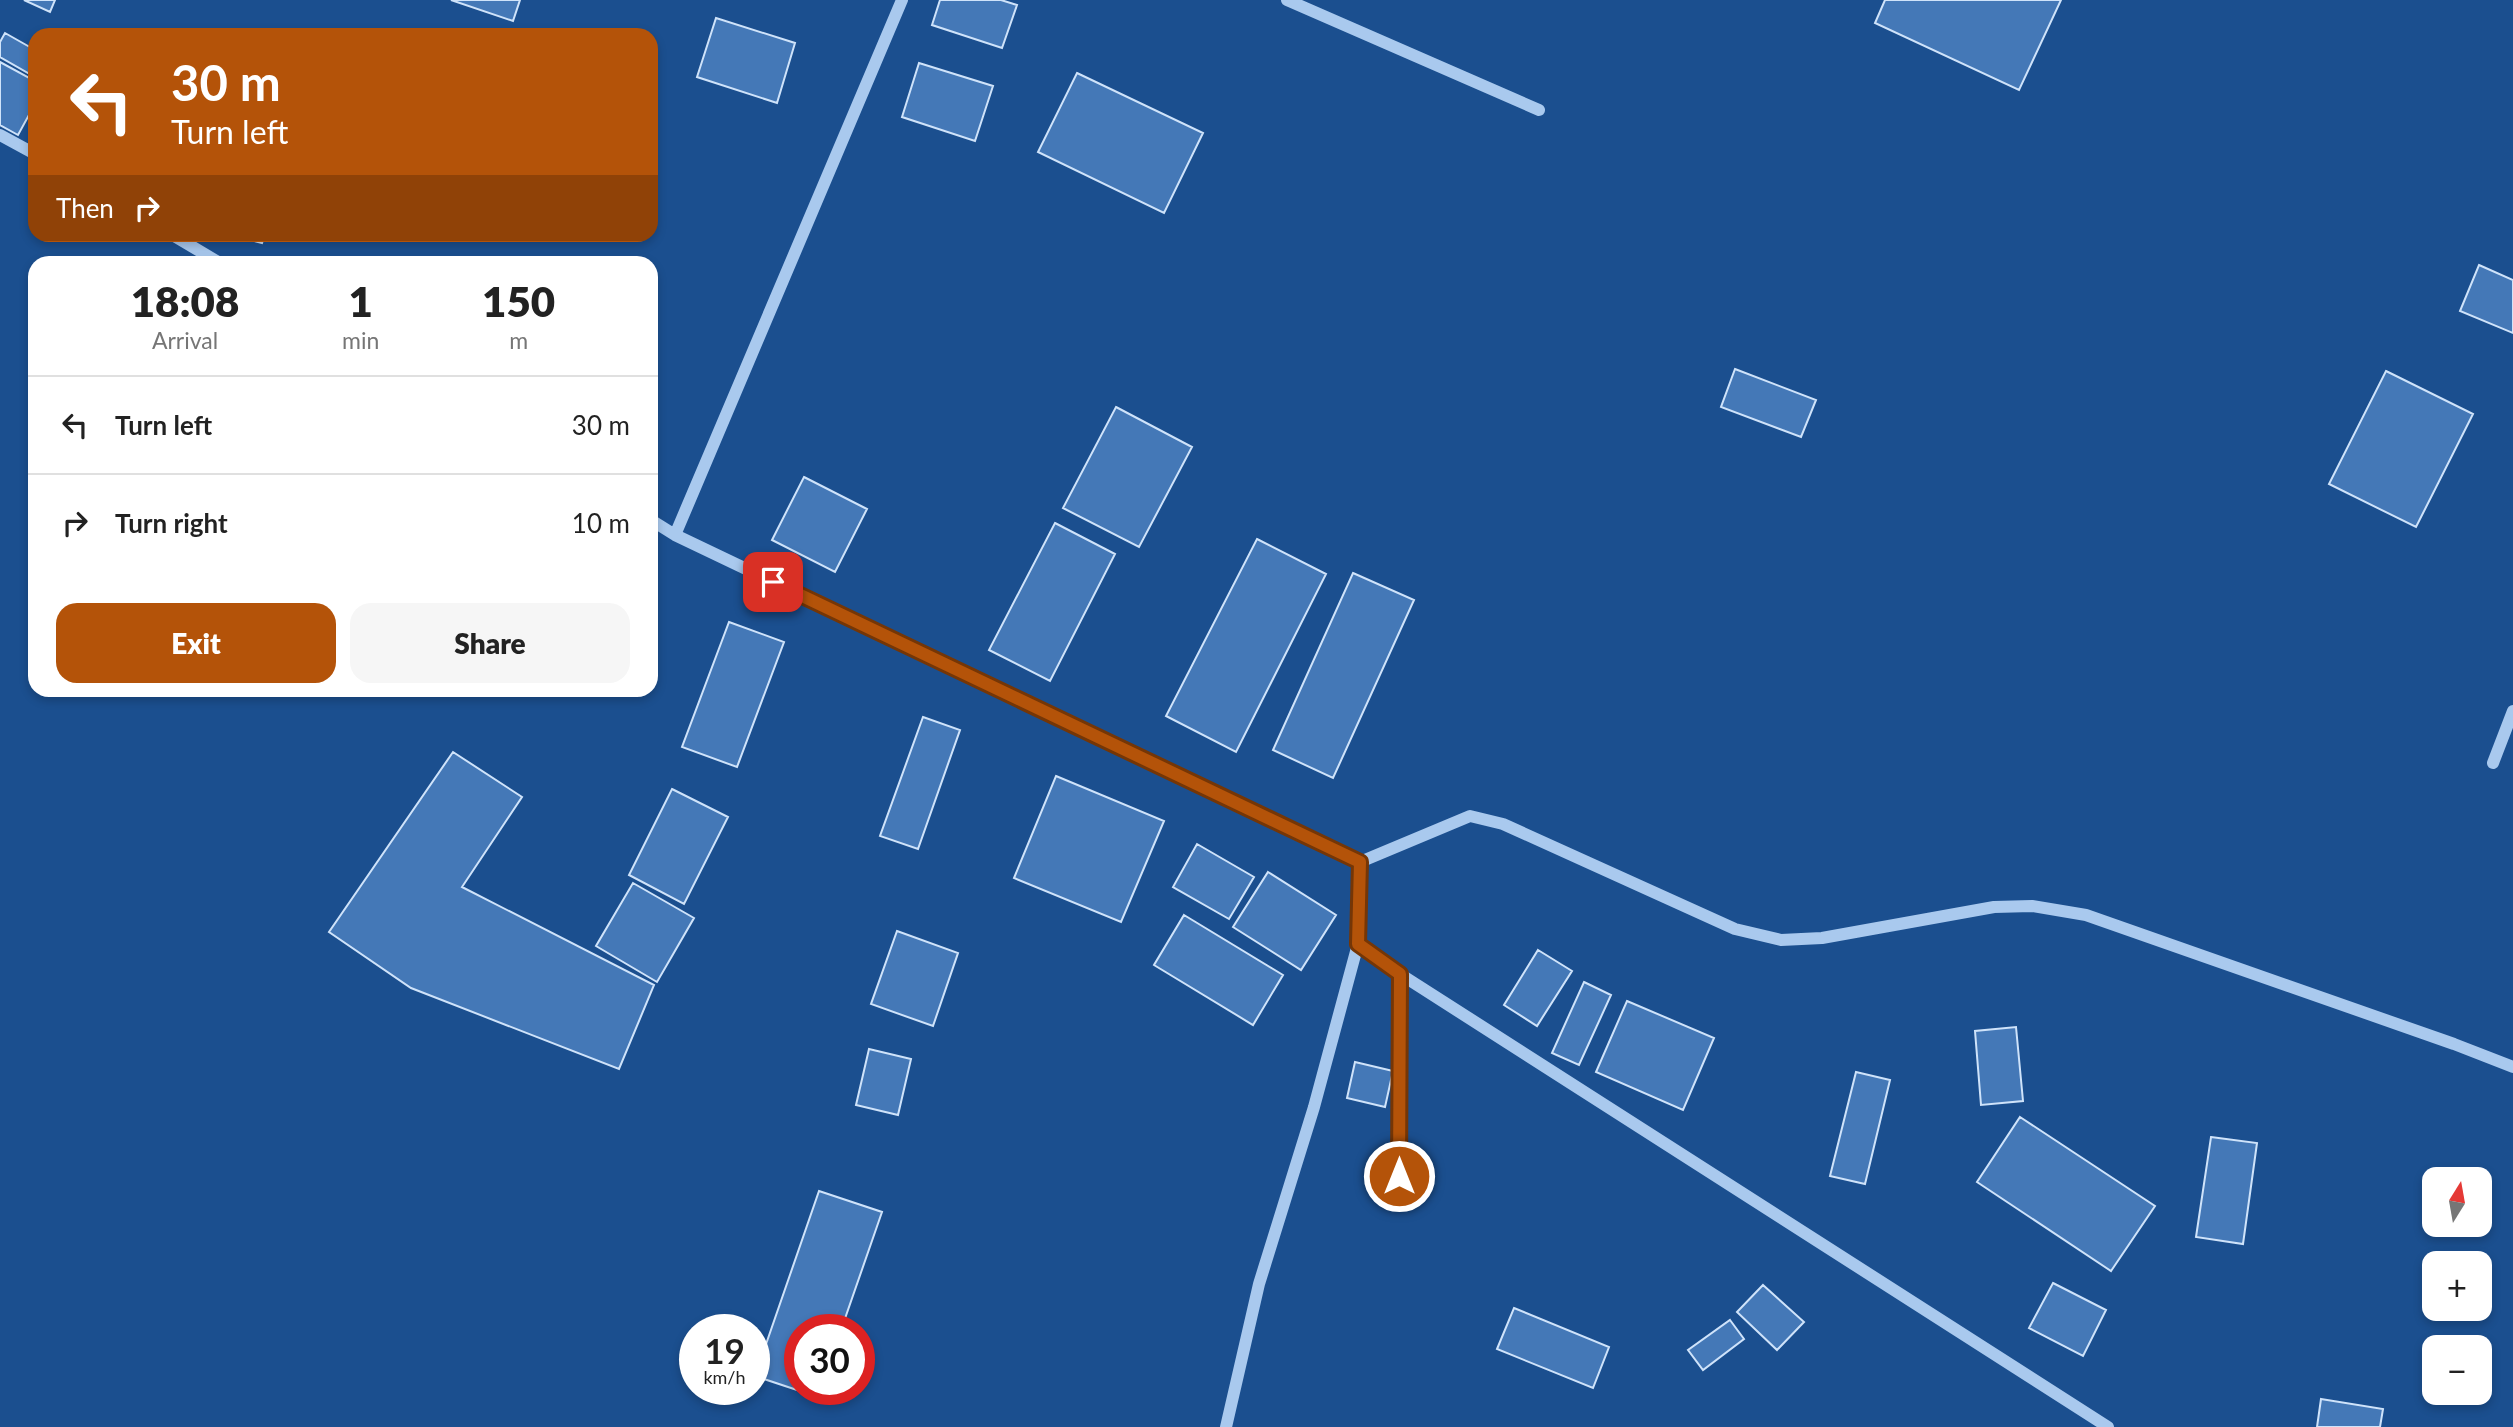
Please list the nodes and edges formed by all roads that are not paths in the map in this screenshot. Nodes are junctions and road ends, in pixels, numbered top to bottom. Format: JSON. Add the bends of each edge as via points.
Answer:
{"nodes":[{"id":1,"x":902,"y":0,"type":"edge"},
{"id":2,"x":1287,"y":0,"type":"edge"},
{"id":3,"x":1539,"y":110,"type":"dead end"},
{"id":4,"x":0,"y":135,"type":"edge"},
{"id":5,"x":28,"y":150,"type":"edge"},
{"id":6,"x":184,"y":242,"type":"edge"},
{"id":7,"x":208,"y":256,"type":"edge"},
{"id":8,"x":658,"y":524,"type":"edge"},
{"id":9,"x":676,"y":535,"type":"junction"},
{"id":10,"x":2513,"y":711,"type":"edge"},
{"id":11,"x":2493,"y":763,"type":"dead end"},
{"id":12,"x":1360,"y":862,"type":"junction"},
{"id":13,"x":1358,"y":944,"type":"junction"},
{"id":14,"x":1400,"y":974,"type":"junction"},
{"id":15,"x":2513,"y":1067,"type":"edge"},
{"id":16,"x":1398,"y":1201,"type":"dead end"},
{"id":17,"x":1226,"y":1427,"type":"edge"},
{"id":18,"x":2108,"y":1427,"type":"edge"}],
"edges":[{"from":1,"to":9,"type":"street"},
{"from":2,"to":3,"type":"street"},
{"from":4,"to":5,"type":"street"},
{"from":6,"to":7,"type":"street"},
{"from":8,"to":9,"type":"street"},
{"from":9,"to":12,"type":"street"},
{"from":10,"to":11,"type":"street"},
{"from":12,"to":13,"type":"street"},
{"from":12,"to":15,"type":"street","via":[[1470,816],[1503,824],[1735,929],[1781,940],[1822,938],[1994,907],[2032,906],[2086,915]]},
{"from":13,"to":14,"type":"street"},
{"from":13,"to":17,"type":"street","via":[[1259,1284]]},
{"from":14,"to":16,"type":"street"},
{"from":14,"to":18,"type":"street"}]}
